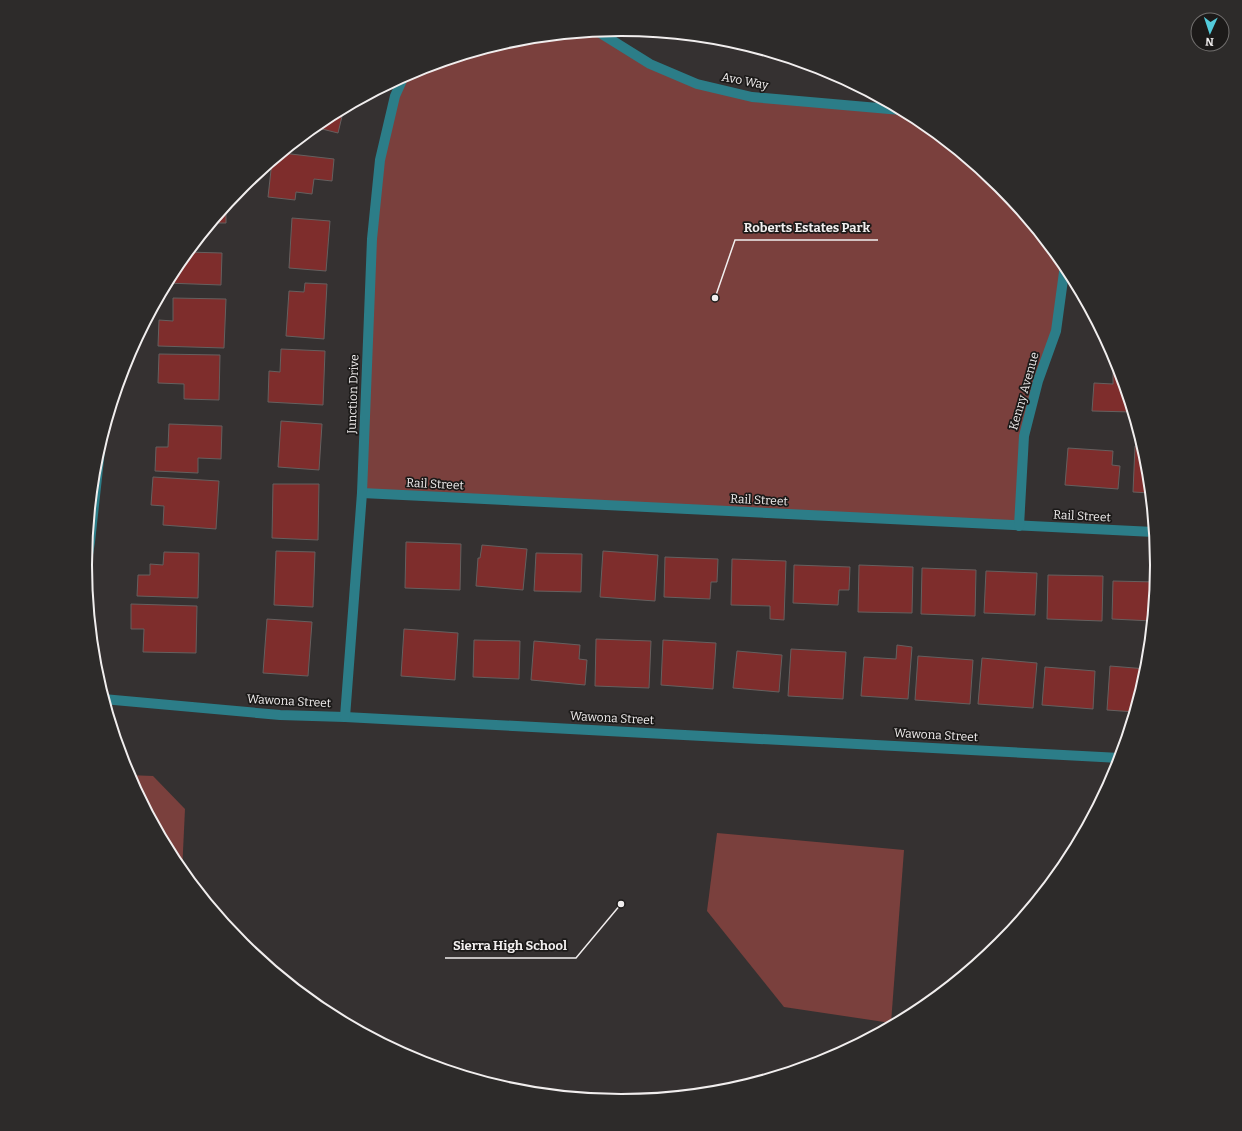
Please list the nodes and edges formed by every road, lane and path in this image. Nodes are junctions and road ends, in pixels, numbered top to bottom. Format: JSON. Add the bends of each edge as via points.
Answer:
{"nodes":[{"id":1,"x":606,"y":36,"type":"edge"},
{"id":2,"x":400,"y":85,"type":"edge"},
{"id":3,"x":889,"y":109,"type":"edge"},
{"id":4,"x":1064,"y":275,"type":"edge"},
{"id":5,"x":362,"y":494,"type":"junction"},
{"id":6,"x":1019,"y":526,"type":"junction"},
{"id":7,"x":1149,"y":532,"type":"edge"},
{"id":8,"x":109,"y":699,"type":"edge"},
{"id":9,"x":345,"y":717,"type":"junction"},
{"id":10,"x":1114,"y":758,"type":"edge"}],
"edges":[{"from":1,"to":3,"type":"street","name":"Avo Way","via":[[650,64],[696,84],[752,98]]},
{"from":2,"to":5,"type":"street","name":"Junction Drive","via":[[395,96],[380,160],[373,224]]},
{"from":4,"to":6,"type":"street","name":"Kenny Avenue","via":[[1056,331],[1038,381],[1024,436]]},
{"from":5,"to":6,"type":"street","name":"Rail Street"},
{"from":5,"to":9,"type":"street","name":"Junction Drive"},
{"from":6,"to":7,"type":"street","name":"Rail Street"},
{"from":8,"to":9,"type":"street","name":"Wawona Street","via":[[280,715]]},
{"from":9,"to":10,"type":"street","name":"Wawona Street"}]}
